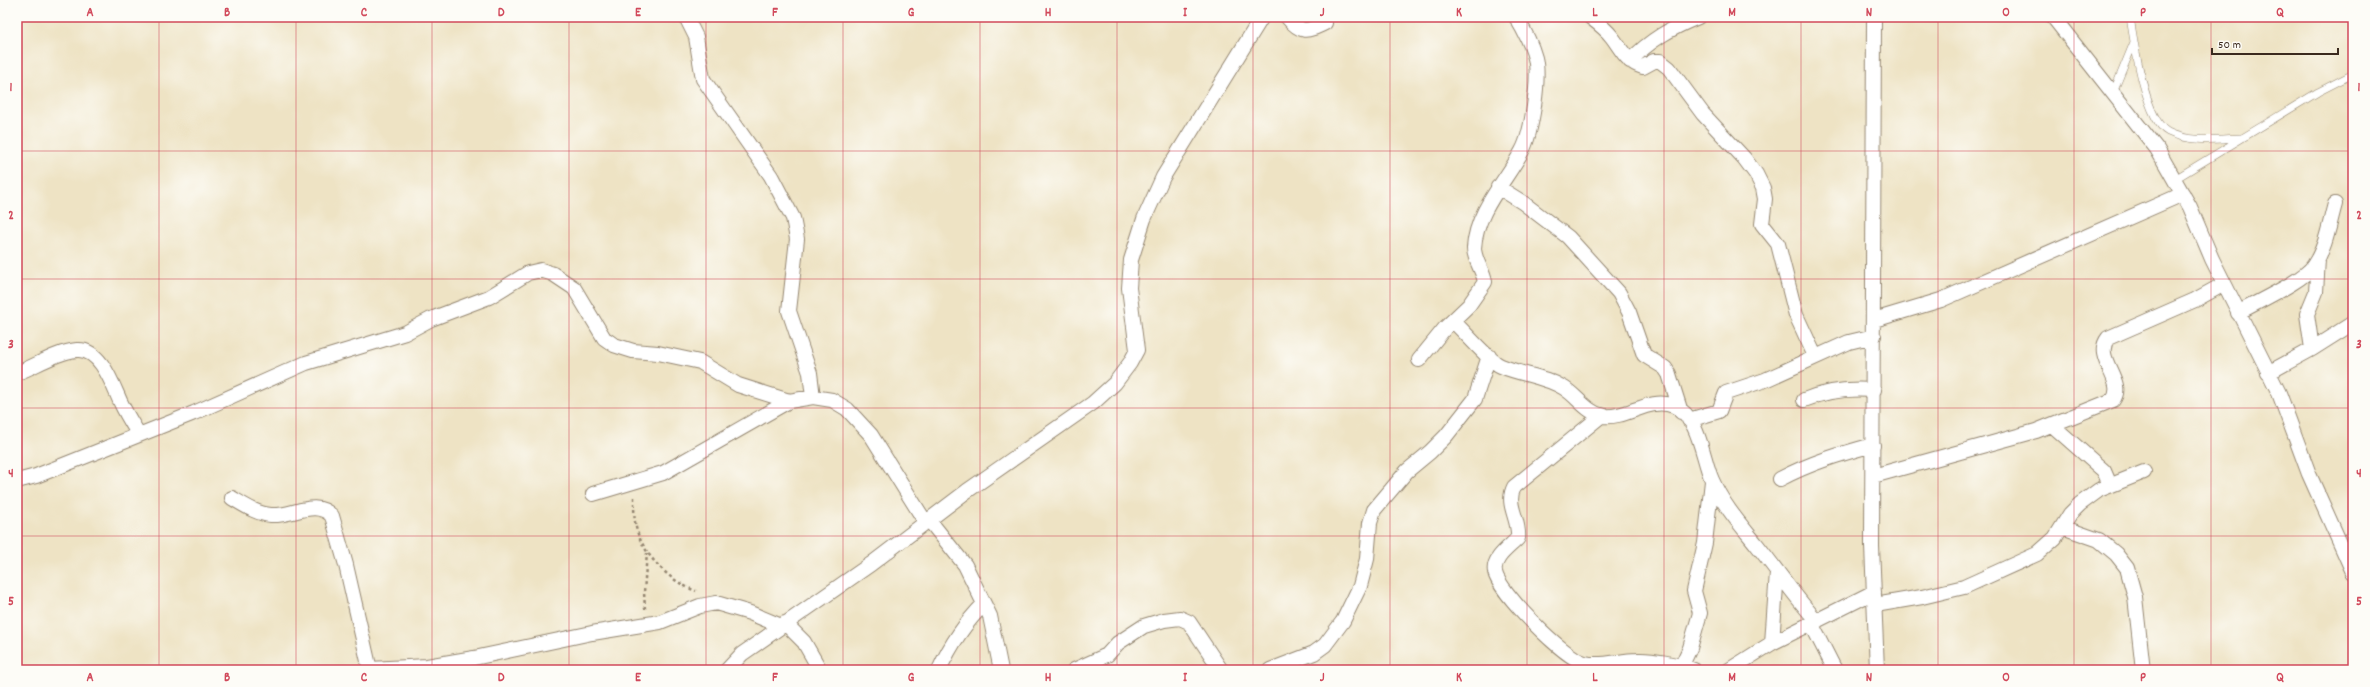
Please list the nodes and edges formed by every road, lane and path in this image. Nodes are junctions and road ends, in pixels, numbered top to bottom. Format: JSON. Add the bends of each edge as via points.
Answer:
{"nodes":[{"id":1,"x":686,"y":17,"type":"edge"},
{"id":2,"x":1262,"y":17,"type":"edge"},
{"id":3,"x":1287,"y":17,"type":"edge"},
{"id":4,"x":1516,"y":17,"type":"edge"},
{"id":5,"x":1590,"y":17,"type":"edge"},
{"id":6,"x":1698,"y":17,"type":"edge"},
{"id":7,"x":1874,"y":17,"type":"edge"},
{"id":8,"x":2053,"y":17,"type":"edge"},
{"id":9,"x":2130,"y":17,"type":"edge"},
{"id":10,"x":1671,"y":22,"type":"edge"},
{"id":11,"x":1325,"y":23,"type":"dead end"},
{"id":12,"x":2134,"y":41,"type":"junction"},
{"id":13,"x":1630,"y":61,"type":"junction"},
{"id":14,"x":2353,"y":74,"type":"edge"},
{"id":15,"x":2113,"y":93,"type":"junction"},
{"id":16,"x":2243,"y":138,"type":"junction"},
{"id":17,"x":2174,"y":180,"type":"junction"},
{"id":18,"x":1498,"y":187,"type":"junction"},
{"id":19,"x":2183,"y":194,"type":"junction"},
{"id":20,"x":2335,"y":204,"type":"dead end"},
{"id":21,"x":2318,"y":259,"type":"junction"},
{"id":22,"x":2224,"y":284,"type":"junction"},
{"id":23,"x":2238,"y":313,"type":"junction"},
{"id":24,"x":1874,"y":320,"type":"junction"},
{"id":25,"x":1453,"y":321,"type":"junction"},
{"id":26,"x":2353,"y":323,"type":"edge"},
{"id":27,"x":1874,"y":336,"type":"junction"},
{"id":28,"x":2312,"y":349,"type":"junction"},
{"id":29,"x":1489,"y":356,"type":"junction"},
{"id":30,"x":1815,"y":356,"type":"junction"},
{"id":31,"x":1419,"y":360,"type":"dead end"},
{"id":32,"x":17,"y":373,"type":"edge"},
{"id":33,"x":2268,"y":373,"type":"junction"},
{"id":34,"x":1874,"y":390,"type":"junction"},
{"id":35,"x":813,"y":397,"type":"junction"},
{"id":36,"x":1804,"y":400,"type":"dead end"},
{"id":37,"x":789,"y":401,"type":"junction"},
{"id":38,"x":1602,"y":415,"type":"junction"},
{"id":39,"x":1685,"y":416,"type":"junction"},
{"id":40,"x":2052,"y":425,"type":"junction"},
{"id":41,"x":139,"y":435,"type":"junction"},
{"id":42,"x":1873,"y":445,"type":"junction"},
{"id":43,"x":2144,"y":472,"type":"dead end"},
{"id":44,"x":1873,"y":476,"type":"junction"},
{"id":45,"x":1780,"y":479,"type":"dead end"},
{"id":46,"x":634,"y":480,"type":"junction"},
{"id":47,"x":17,"y":481,"type":"edge"},
{"id":48,"x":1712,"y":481,"type":"junction"},
{"id":49,"x":2110,"y":485,"type":"junction"},
{"id":50,"x":594,"y":494,"type":"dead end"},
{"id":51,"x":232,"y":498,"type":"dead end"},
{"id":52,"x":928,"y":521,"type":"junction"},
{"id":53,"x":2062,"y":527,"type":"junction"},
{"id":54,"x":647,"y":552,"type":"junction"},
{"id":55,"x":1777,"y":572,"type":"junction"},
{"id":56,"x":2353,"y":572,"type":"edge"},
{"id":57,"x":1874,"y":599,"type":"junction"},
{"id":58,"x":712,"y":604,"type":"junction"},
{"id":59,"x":984,"y":604,"type":"junction"},
{"id":60,"x":1814,"y":622,"type":"junction"},
{"id":61,"x":646,"y":625,"type":"junction"},
{"id":62,"x":783,"y":625,"type":"junction"},
{"id":63,"x":1772,"y":643,"type":"junction"},
{"id":64,"x":370,"y":669,"type":"edge"},
{"id":65,"x":1688,"y":669,"type":"edge"},
{"id":66,"x":727,"y":670,"type":"edge"},
{"id":67,"x":820,"y":670,"type":"edge"},
{"id":68,"x":939,"y":670,"type":"edge"},
{"id":69,"x":1001,"y":670,"type":"edge"},
{"id":70,"x":1074,"y":670,"type":"edge"},
{"id":71,"x":1221,"y":670,"type":"edge"},
{"id":72,"x":1270,"y":670,"type":"edge"},
{"id":73,"x":1729,"y":670,"type":"edge"},
{"id":74,"x":1835,"y":670,"type":"edge"},
{"id":75,"x":1876,"y":670,"type":"edge"},
{"id":76,"x":2143,"y":670,"type":"edge"}],
"edges":[{"from":1,"to":35,"type":"street","via":[[696,38],[703,79],[767,170],[793,218],[797,239],[789,311],[810,373]]},
{"from":2,"to":52,"type":"street","via":[[1163,177],[1144,219],[1131,260],[1129,288],[1137,350],[1130,363],[1115,383],[1093,403]]},
{"from":3,"to":11,"type":"street","via":[[1302,30],[1307,31]]},
{"from":4,"to":18,"type":"street","via":[[1535,59],[1533,102],[1529,134],[1523,150]]},
{"from":5,"to":13,"type":"street","via":[[1612,36]]},
{"from":6,"to":10,"type":"street"},
{"from":7,"to":24,"type":"street"},
{"from":8,"to":15,"type":"street"},
{"from":9,"to":12,"type":"lane"},
{"from":10,"to":13,"type":"street"},
{"from":12,"to":15,"type":"lane"},
{"from":12,"to":16,"type":"lane","via":[[2142,80],[2154,116],[2161,126],[2182,136],[2206,139]]},
{"from":13,"to":30,"type":"street","via":[[1643,67],[1654,61],[1664,64],[1756,174],[1765,199],[1762,224],[1778,244],[1796,315]]},
{"from":14,"to":16,"type":"lane","via":[[2318,92]]},
{"from":15,"to":17,"type":"street","via":[[2157,149]]},
{"from":16,"to":17,"type":"lane"},
{"from":17,"to":19,"type":"street"},
{"from":18,"to":25,"type":"street","via":[[1481,222],[1474,246],[1474,254],[1485,282],[1469,305]]},
{"from":18,"to":39,"type":"street","via":[[1568,237],[1619,294],[1629,312],[1644,355],[1665,368]]},
{"from":19,"to":22,"type":"street"},
{"from":19,"to":24,"type":"street","via":[[1941,300]]},
{"from":20,"to":21,"type":"street"},
{"from":21,"to":23,"type":"street","via":[[2299,279]]},
{"from":21,"to":28,"type":"street","via":[[2316,292],[2307,314]]},
{"from":22,"to":23,"type":"street"},
{"from":22,"to":40,"type":"street","via":[[2195,300],[2108,338],[2104,348],[2105,359],[2116,387],[2115,397]]},
{"from":23,"to":33,"type":"street"},
{"from":24,"to":27,"type":"street"},
{"from":25,"to":29,"type":"street"},
{"from":25,"to":31,"type":"street"},
{"from":26,"to":28,"type":"street"},
{"from":27,"to":30,"type":"street","via":[[1849,342]]},
{"from":27,"to":34,"type":"street"},
{"from":28,"to":33,"type":"street"},
{"from":29,"to":38,"type":"street","via":[[1500,366],[1564,388],[1595,414]]},
{"from":29,"to":72,"type":"street","via":[[1475,399],[1446,436],[1407,471],[1374,510],[1360,586],[1343,621],[1325,646],[1314,653]]},
{"from":30,"to":39,"type":"street","via":[[1765,380],[1726,393],[1719,411]]},
{"from":32,"to":41,"type":"street","via":[[60,355],[77,350],[87,351],[108,371],[121,404]]},
{"from":33,"to":56,"type":"street","via":[[2279,393],[2309,474]]},
{"from":34,"to":36,"type":"street","via":[[1821,392]]},
{"from":34,"to":42,"type":"street"},
{"from":35,"to":37,"type":"street"},
{"from":35,"to":52,"type":"street","via":[[832,400],[847,409],[871,435]]},
{"from":37,"to":41,"type":"street","via":[[738,385],[700,362],[658,353],[633,351],[614,345],[604,338],[574,288],[553,274],[541,270],[528,273],[490,297],[431,319],[405,333],[306,363]]},
{"from":37,"to":46,"type":"street","via":[[663,473]]},
{"from":38,"to":39,"type":"street","via":[[1660,404],[1675,406]]},
{"from":38,"to":65,"type":"street","via":[[1514,487],[1510,495],[1519,529],[1518,538],[1499,557],[1495,564],[1495,572],[1503,588],[1533,622],[1562,650],[1585,663],[1638,660]]},
{"from":39,"to":48,"type":"street","via":[[1697,436]]},
{"from":40,"to":44,"type":"street","via":[[1988,446]]},
{"from":40,"to":49,"type":"street","via":[[2104,471]]},
{"from":41,"to":47,"type":"street","via":[[36,476]]},
{"from":42,"to":44,"type":"street"},
{"from":42,"to":45,"type":"street","via":[[1832,456]]},
{"from":43,"to":49,"type":"street"},
{"from":44,"to":57,"type":"street"},
{"from":46,"to":50,"type":"street"},
{"from":46,"to":54,"type":"path","via":[[635,523]]},
{"from":48,"to":55,"type":"street","via":[[1733,518]]},
{"from":48,"to":65,"type":"street","via":[[1705,543],[1694,591],[1700,613],[1690,648]]},
{"from":49,"to":53,"type":"street","via":[[2080,504]]},
{"from":51,"to":64,"type":"street","via":[[253,510],[272,516],[302,509],[327,510],[332,516]]},
{"from":52,"to":59,"type":"street","via":[[965,565]]},
{"from":52,"to":62,"type":"street"},
{"from":53,"to":57,"type":"street","via":[[2038,554],[1964,587],[1922,597]]},
{"from":53,"to":76,"type":"street","via":[[2099,540],[2116,554],[2127,568],[2135,597]]},
{"from":54,"to":58,"type":"path","via":[[667,574],[699,592]]},
{"from":54,"to":61,"type":"path","via":[[644,592]]},
{"from":55,"to":60,"type":"street"},
{"from":55,"to":63,"type":"street"},
{"from":57,"to":60,"type":"street"},
{"from":57,"to":75,"type":"street"},
{"from":58,"to":61,"type":"street"},
{"from":58,"to":62,"type":"street","via":[[750,613]]},
{"from":59,"to":68,"type":"street","via":[[958,636]]},
{"from":59,"to":69,"type":"street","via":[[997,642]]},
{"from":60,"to":63,"type":"street"},
{"from":60,"to":74,"type":"street"},
{"from":61,"to":64,"type":"street","via":[[592,633],[427,666]]},
{"from":62,"to":66,"type":"street","via":[[742,654]]},
{"from":62,"to":67,"type":"street","via":[[804,642]]},
{"from":63,"to":73,"type":"street"},
{"from":70,"to":71,"type":"street","via":[[1107,655],[1118,643],[1144,626],[1180,618],[1189,622]]}]}
